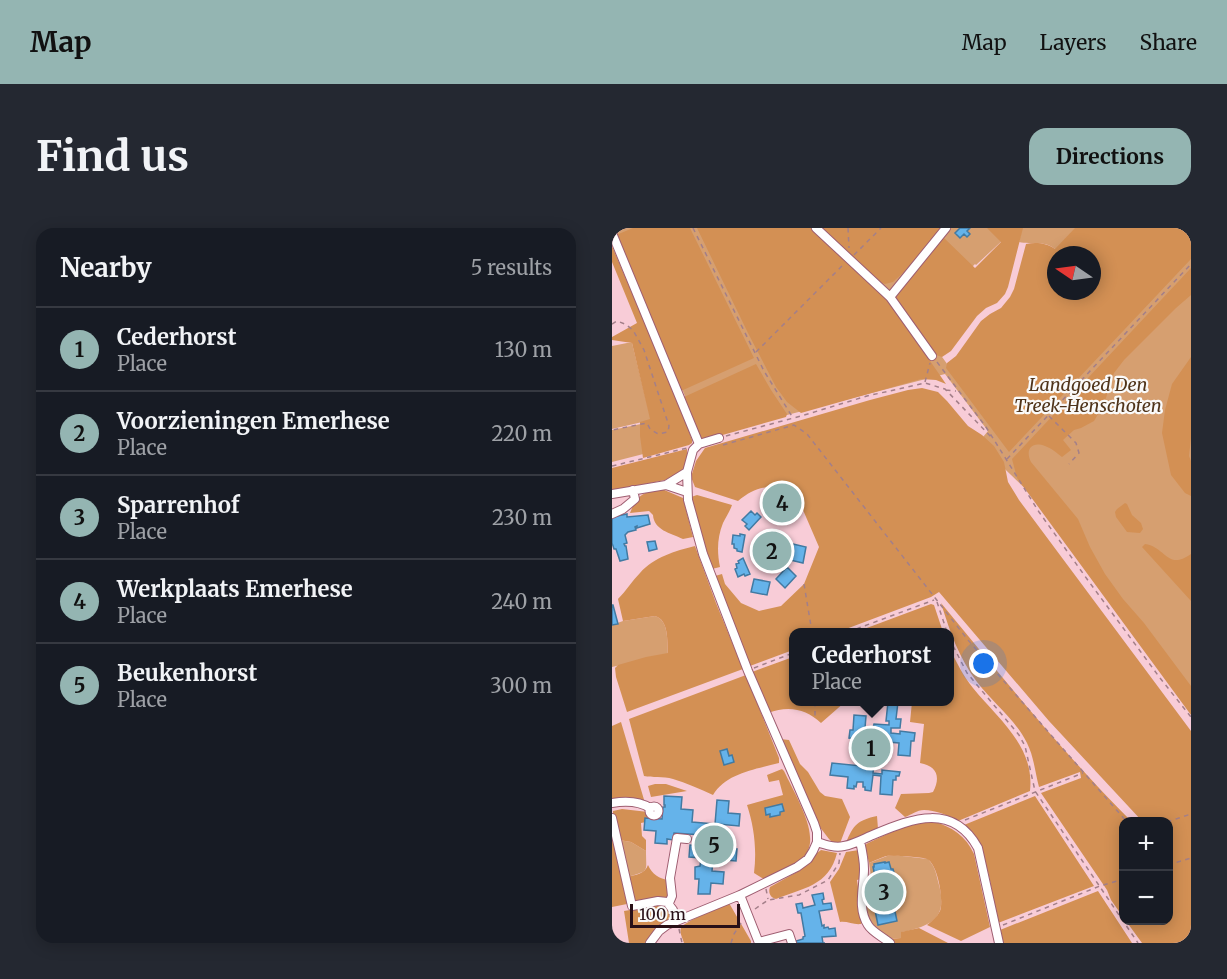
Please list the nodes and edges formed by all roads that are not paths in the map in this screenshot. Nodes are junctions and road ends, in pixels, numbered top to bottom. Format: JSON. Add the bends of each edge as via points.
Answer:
{"nodes":[{"id":1,"x":816,"y":228,"type":"edge"},
{"id":2,"x":946,"y":228,"type":"edge"},
{"id":3,"x":612,"y":232,"type":"edge"},
{"id":4,"x":890,"y":297,"type":"junction"},
{"id":5,"x":932,"y":356,"type":"road end"},
{"id":6,"x":719,"y":438,"type":"road end"},
{"id":7,"x":697,"y":445,"type":"junction"},
{"id":8,"x":687,"y":472,"type":"junction"},
{"id":9,"x":666,"y":484,"type":"junction"},
{"id":10,"x":633,"y":490,"type":"junction"},
{"id":11,"x":687,"y":492,"type":"junction"},
{"id":12,"x":612,"y":494,"type":"edge"},
{"id":13,"x":612,"y":514,"type":"edge"},
{"id":14,"x":612,"y":803,"type":"edge"},
{"id":15,"x":650,"y":808,"type":"dead end"},
{"id":16,"x":612,"y":818,"type":"edge"},
{"id":17,"x":687,"y":839,"type":"dead end"},
{"id":18,"x":860,"y":841,"type":"junction"},
{"id":19,"x":817,"y":842,"type":"junction"},
{"id":20,"x":740,"y":895,"type":"junction"},
{"id":21,"x":669,"y":903,"type":"junction"},
{"id":22,"x":676,"y":921,"type":"junction"},
{"id":23,"x":650,"y":943,"type":"edge"},
{"id":24,"x":759,"y":943,"type":"edge"},
{"id":25,"x":792,"y":943,"type":"edge"},
{"id":26,"x":890,"y":943,"type":"edge"},
{"id":27,"x":999,"y":943,"type":"edge"}],
"edges":[{"from":1,"to":4,"type":"street"},
{"from":2,"to":4,"type":"street"},
{"from":3,"to":7,"type":"street"},
{"from":4,"to":5,"type":"street"},
{"from":6,"to":7,"type":"street"},
{"from":7,"to":8,"type":"street"},
{"from":8,"to":9,"type":"street"},
{"from":8,"to":11,"type":"street"},
{"from":9,"to":10,"type":"street"},
{"from":9,"to":11,"type":"street"},
{"from":10,"to":12,"type":"street"},
{"from":10,"to":13,"type":"street","via":[[635,499]]},
{"from":11,"to":19,"type":"street","via":[[703,554],[814,823]]},
{"from":14,"to":15,"type":"street","via":[[635,803]]},
{"from":16,"to":21,"type":"street","via":[[632,906]]},
{"from":17,"to":21,"type":"street","via":[[677,838]]},
{"from":18,"to":19,"type":"street","via":[[840,847]]},
{"from":18,"to":26,"type":"street","via":[[865,918],[870,928]]},
{"from":18,"to":27,"type":"street","via":[[918,819],[956,824],[978,848]]},
{"from":19,"to":20,"type":"street","via":[[808,859],[797,867]]},
{"from":20,"to":22,"type":"street"},
{"from":20,"to":24,"type":"street"},
{"from":21,"to":22,"type":"street"},
{"from":22,"to":23,"type":"street","via":[[659,931]]},
{"from":24,"to":25,"type":"street","via":[[789,934]]}]}
